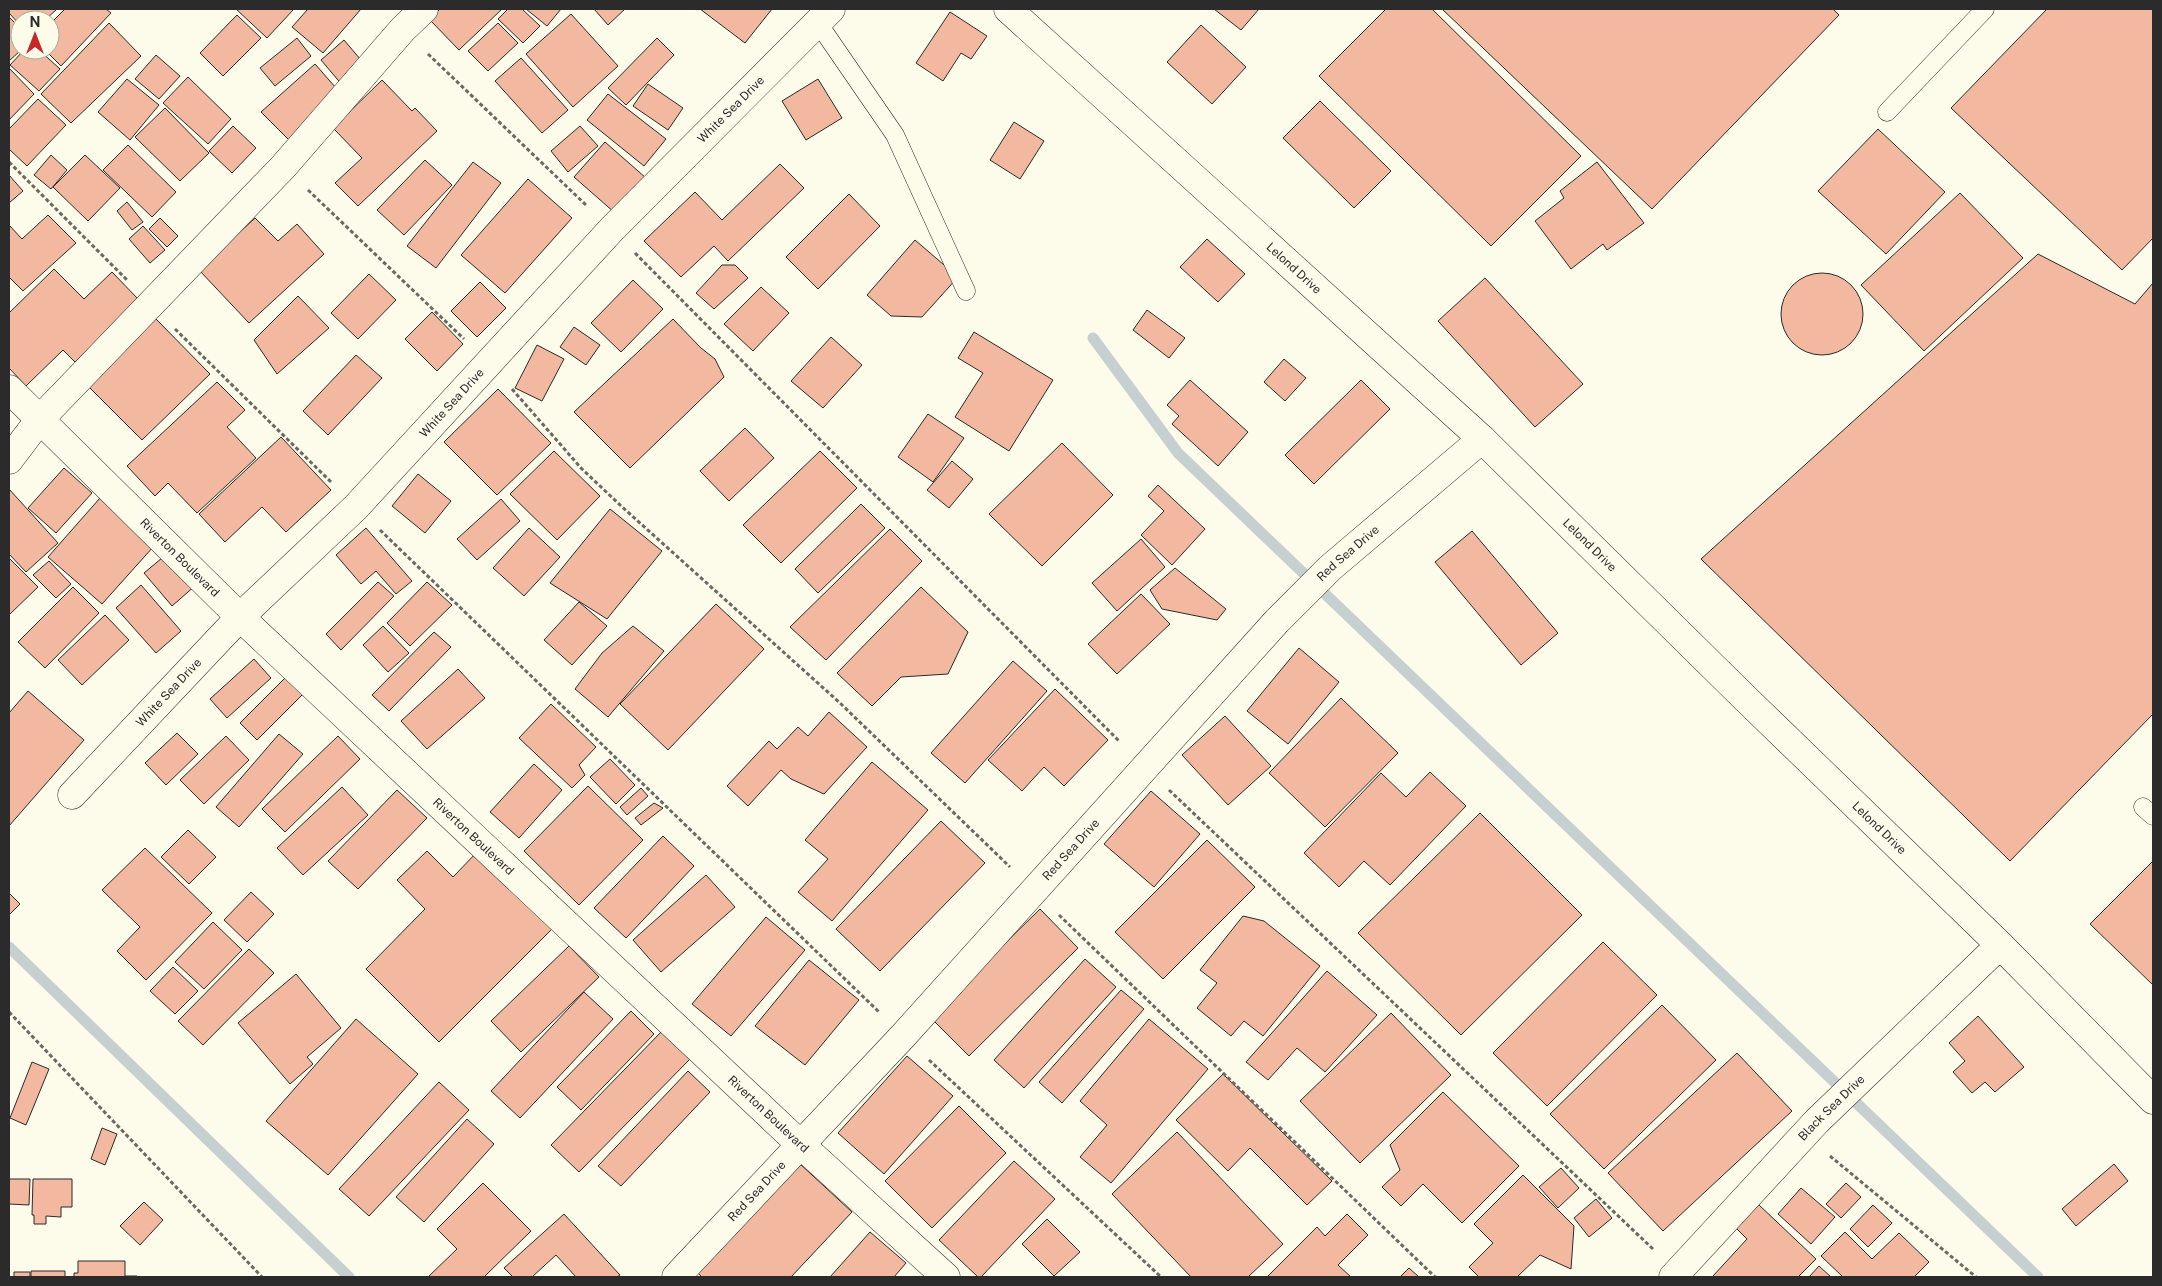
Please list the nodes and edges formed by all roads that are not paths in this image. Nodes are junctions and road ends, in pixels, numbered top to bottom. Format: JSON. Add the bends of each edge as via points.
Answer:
{"nodes":[{"id":1,"x":424,"y":9,"type":"edge"},
{"id":2,"x":1008,"y":9,"type":"edge"},
{"id":3,"x":1985,"y":9,"type":"edge"},
{"id":4,"x":824,"y":16,"type":"edge"},
{"id":5,"x":1887,"y":112,"type":"dead end"},
{"id":6,"x":966,"y":291,"type":"dead end"},
{"id":7,"x":9,"y":389,"type":"edge"},
{"id":8,"x":40,"y":419,"type":"junction"},
{"id":9,"x":1482,"y":439,"type":"junction"},
{"id":10,"x":9,"y":460,"type":"edge"},
{"id":11,"x":240,"y":617,"type":"junction"},
{"id":12,"x":72,"y":796,"type":"dead end"},
{"id":13,"x":2000,"y":945,"type":"junction"},
{"id":14,"x":2153,"y":1100,"type":"edge"},
{"id":15,"x":800,"y":1144,"type":"junction"},
{"id":16,"x":1675,"y":1275,"type":"edge"},
{"id":17,"x":676,"y":1277,"type":"edge"},
{"id":18,"x":946,"y":1277,"type":"edge"}],
"edges":[{"from":1,"to":8,"type":"street","via":[[284,167]]},
{"from":2,"to":9,"type":"street","name":"Lelond Drive"},
{"from":3,"to":5,"type":"lane"},
{"from":4,"to":6,"type":"lane","via":[[895,135]]},
{"from":4,"to":11,"type":"street","name":"White Sea Drive","via":[[612,230],[356,507]]},
{"from":7,"to":8,"type":"street","name":"Riverton Boulevard"},
{"from":8,"to":10,"type":"street"},
{"from":8,"to":11,"type":"street","name":"Riverton Boulevard"},
{"from":9,"to":13,"type":"street","name":"Lelond Drive"},
{"from":9,"to":15,"type":"street","name":"Red Sea Drive","via":[[1330,568],[1277,621],[904,1036]]},
{"from":11,"to":12,"type":"street","name":"White Sea Drive"},
{"from":11,"to":15,"type":"street","name":"Riverton Boulevard"},
{"from":13,"to":14,"type":"street","name":"Lelond Drive"},
{"from":13,"to":16,"type":"street","name":"Black Sea Drive","via":[[1811,1128]]},
{"from":15,"to":17,"type":"street","name":"Red Sea Drive"},
{"from":15,"to":18,"type":"street","name":"Riverton Boulevard"}]}
